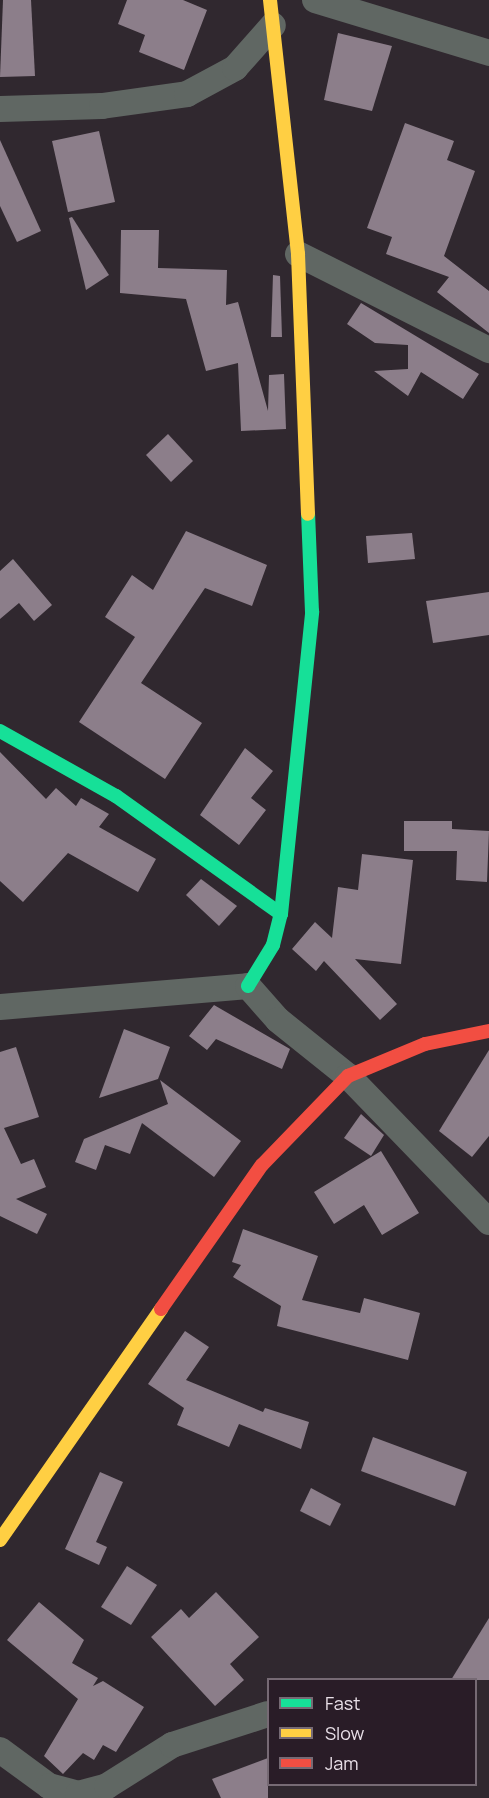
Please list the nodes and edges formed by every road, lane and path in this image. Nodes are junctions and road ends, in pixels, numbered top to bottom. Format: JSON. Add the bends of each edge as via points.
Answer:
{"nodes":[{"id":1,"x":270,"y":0,"type":"edge"},
{"id":2,"x":315,"y":0,"type":"edge"},
{"id":3,"x":273,"y":25,"type":"junction"},
{"id":4,"x":489,"y":53,"type":"edge"},
{"id":5,"x":0,"y":110,"type":"edge"},
{"id":6,"x":298,"y":254,"type":"junction"},
{"id":7,"x":489,"y":350,"type":"edge"},
{"id":8,"x":0,"y":731,"type":"edge"},
{"id":9,"x":281,"y":914,"type":"junction"},
{"id":10,"x":248,"y":986,"type":"junction"},
{"id":11,"x":0,"y":1007,"type":"edge"},
{"id":12,"x":489,"y":1031,"type":"edge"},
{"id":13,"x":348,"y":1076,"type":"junction"},
{"id":14,"x":489,"y":1222,"type":"edge"},
{"id":15,"x":0,"y":1540,"type":"edge"},
{"id":16,"x":267,"y":1714,"type":"edge"},
{"id":17,"x":0,"y":1750,"type":"edge"}],
"edges":[{"from":1,"to":3,"type":"street"},
{"from":2,"to":4,"type":"street"},
{"from":3,"to":5,"type":"street","via":[[235,68],[187,94],[102,106]]},
{"from":3,"to":6,"type":"street"},
{"from":6,"to":7,"type":"street"},
{"from":6,"to":9,"type":"street","via":[[312,612]]},
{"from":8,"to":9,"type":"street","via":[[116,796]]},
{"from":9,"to":10,"type":"street","via":[[273,945]]},
{"from":10,"to":11,"type":"street"},
{"from":10,"to":13,"type":"street","via":[[278,1020]]},
{"from":12,"to":13,"type":"street","via":[[425,1044]]},
{"from":13,"to":14,"type":"street"},
{"from":13,"to":15,"type":"street","via":[[262,1165]]},
{"from":16,"to":17,"type":"street","via":[[172,1745],[107,1786],[78,1794],[49,1786]]}]}
